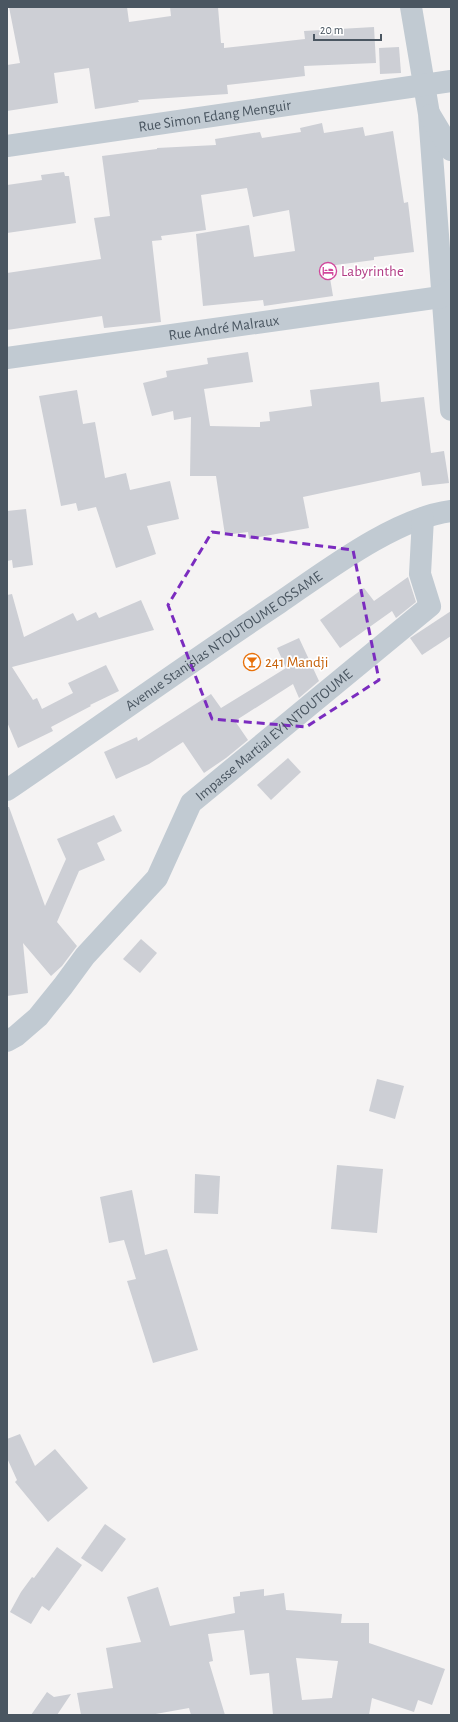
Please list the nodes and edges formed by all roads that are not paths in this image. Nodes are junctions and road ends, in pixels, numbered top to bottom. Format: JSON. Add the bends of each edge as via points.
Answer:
{"nodes":[{"id":1,"x":411,"y":7,"type":"edge"},
{"id":2,"x":451,"y":81,"type":"edge"},
{"id":3,"x":423,"y":85,"type":"junction"},
{"id":4,"x":429,"y":114,"type":"junction"},
{"id":5,"x":7,"y":146,"type":"edge"},
{"id":6,"x":451,"y":150,"type":"edge"},
{"id":7,"x":445,"y":251,"type":"edge"},
{"id":8,"x":446,"y":293,"type":"edge"},
{"id":9,"x":7,"y":358,"type":"edge"},
{"id":10,"x":451,"y":410,"type":"edge"},
{"id":11,"x":451,"y":511,"type":"edge"},
{"id":12,"x":423,"y":518,"type":"junction"},
{"id":13,"x":7,"y":790,"type":"edge"},
{"id":14,"x":7,"y":1041,"type":"edge"}],
"edges":[{"from":1,"to":3,"type":"street"},
{"from":2,"to":3,"type":"street","name":"Rue Simon Edang Menguir"},
{"from":3,"to":4,"type":"street"},
{"from":3,"to":5,"type":"street","name":"Rue Simon Edang Menguir"},
{"from":4,"to":6,"type":"street"},
{"from":4,"to":7,"type":"street"},
{"from":7,"to":8,"type":"street"},
{"from":8,"to":9,"type":"street","name":"Rue André Malraux"},
{"from":8,"to":10,"type":"street"},
{"from":11,"to":12,"type":"street","name":"Avenue Stanislas NTOUTOUME OSSAME"},
{"from":12,"to":13,"type":"street","name":"Avenue Stanislas NTOUTOUME OSSAME","via":[[383,536],[342,560]]},
{"from":12,"to":14,"type":"street","name":"Impasse Martial EYI NTOUTOUME","via":[[420,574],[430,606],[191,803],[157,878],[85,956],[38,1017]]}]}
